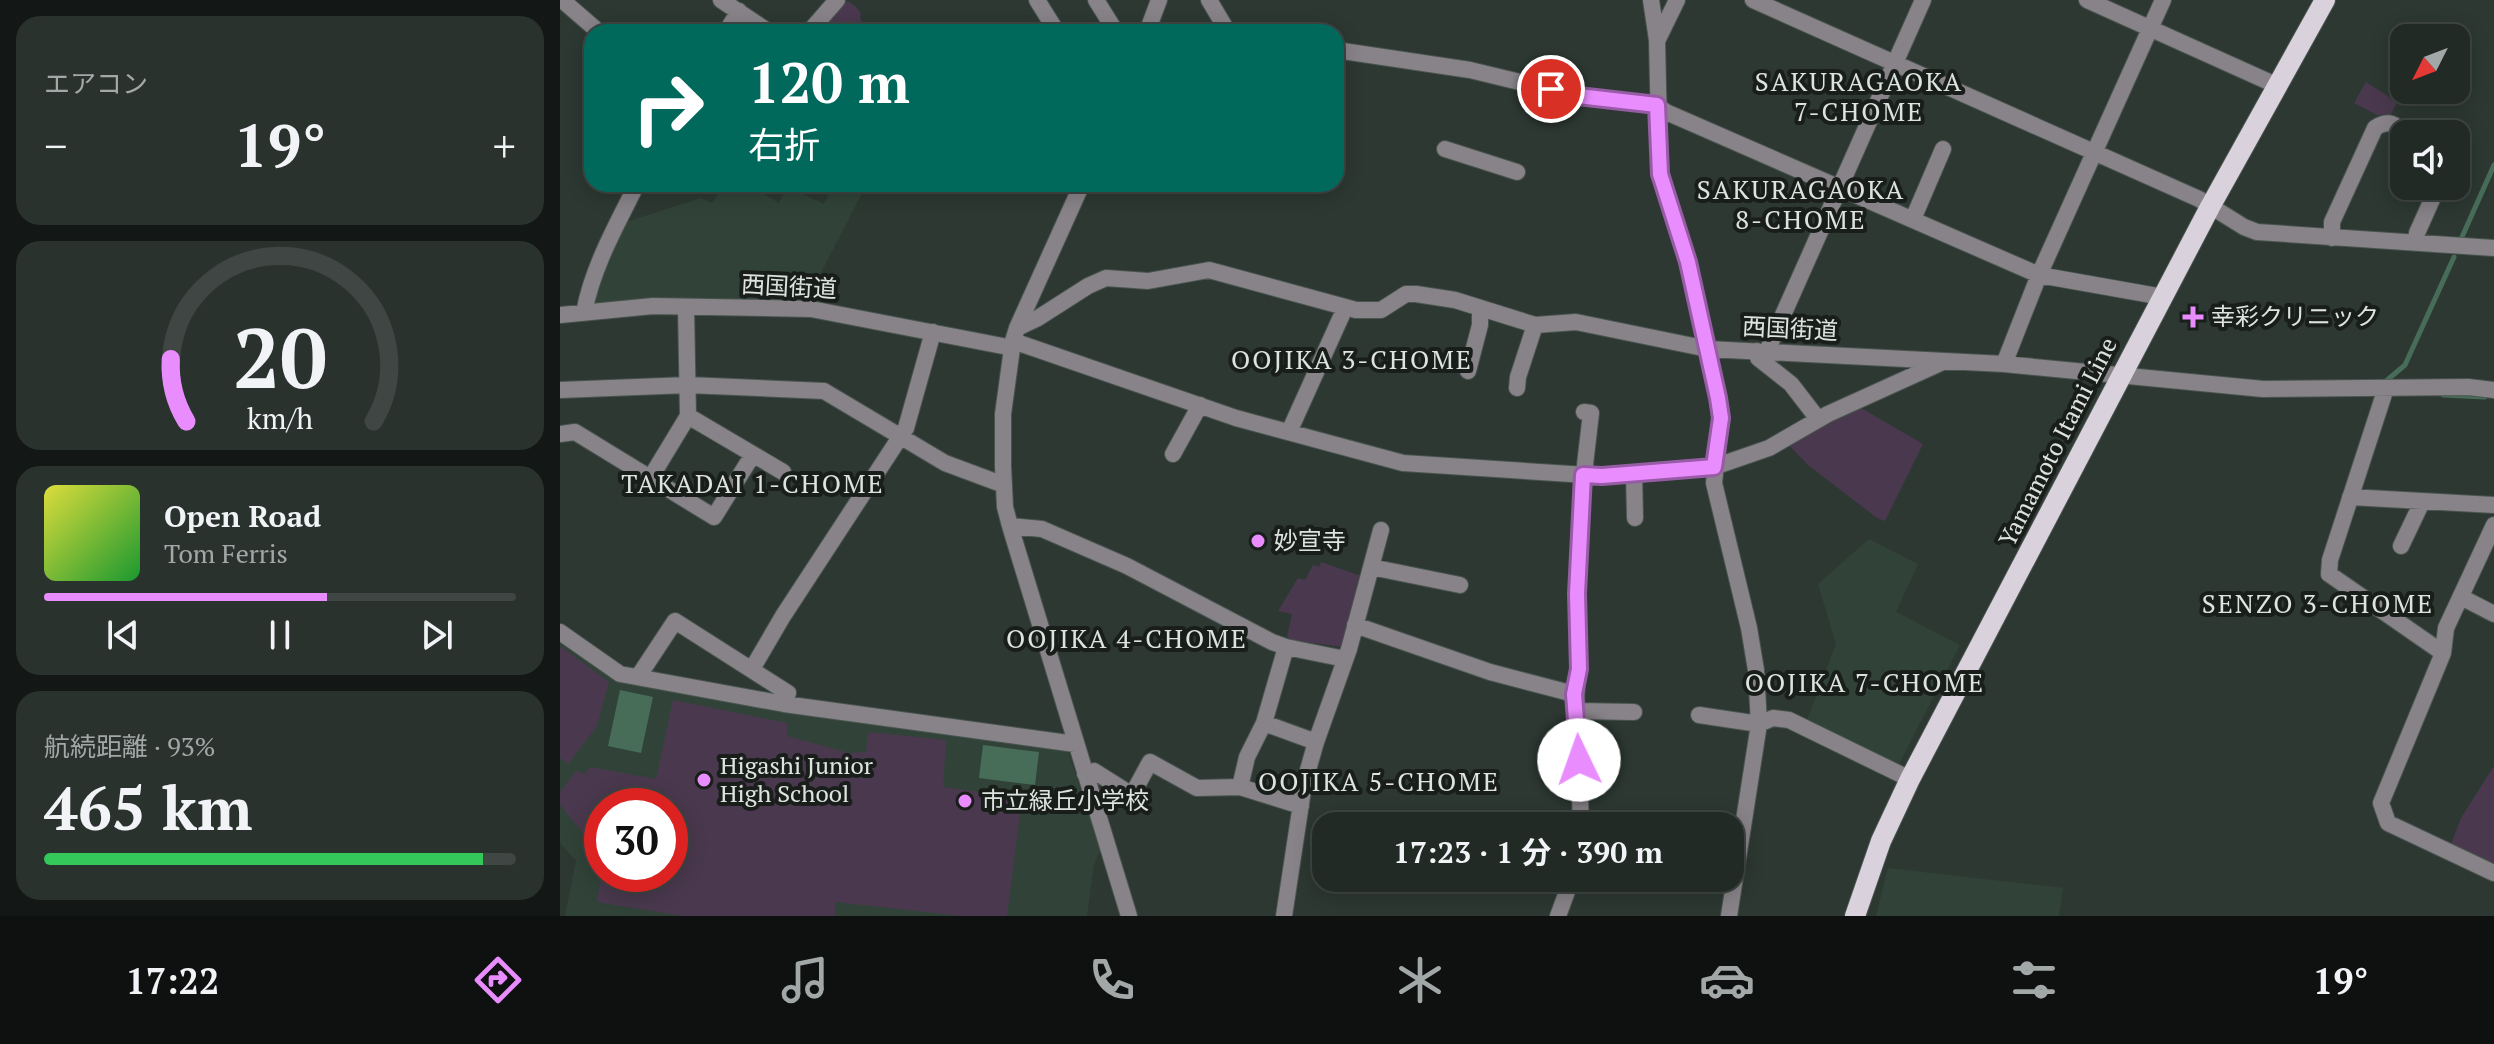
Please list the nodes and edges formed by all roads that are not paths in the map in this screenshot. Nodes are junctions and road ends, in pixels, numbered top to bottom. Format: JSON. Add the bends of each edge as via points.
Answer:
{"nodes":[{"id":1,"x":562,"y":0,"type":"edge"},
{"id":2,"x":721,"y":0,"type":"edge"},
{"id":3,"x":837,"y":0,"type":"edge"},
{"id":4,"x":1037,"y":0,"type":"edge"},
{"id":5,"x":1096,"y":0,"type":"edge"},
{"id":6,"x":1159,"y":0,"type":"edge"},
{"id":7,"x":1209,"y":0,"type":"edge"},
{"id":8,"x":1651,"y":0,"type":"edge"},
{"id":9,"x":1677,"y":0,"type":"edge"},
{"id":10,"x":1753,"y":0,"type":"edge"},
{"id":11,"x":1923,"y":0,"type":"edge"},
{"id":12,"x":2087,"y":0,"type":"edge"},
{"id":13,"x":2163,"y":0,"type":"edge"},
{"id":14,"x":2325,"y":0,"type":"edge"},
{"id":15,"x":739,"y":11,"type":"junction"},
{"id":16,"x":590,"y":24,"type":"edge"},
{"id":17,"x":731,"y":24,"type":"edge"},
{"id":18,"x":758,"y":24,"type":"edge"},
{"id":19,"x":816,"y":24,"type":"edge"},
{"id":20,"x":1052,"y":24,"type":"edge"},
{"id":21,"x":1111,"y":24,"type":"edge"},
{"id":22,"x":1150,"y":24,"type":"edge"},
{"id":23,"x":1223,"y":24,"type":"edge"},
{"id":24,"x":2150,"y":28,"type":"junction"},
{"id":25,"x":1657,"y":40,"type":"junction"},
{"id":26,"x":1344,"y":51,"type":"edge"},
{"id":27,"x":1894,"y":65,"type":"junction"},
{"id":28,"x":2278,"y":86,"type":"junction"},
{"id":29,"x":1657,"y":105,"type":"junction"},
{"id":30,"x":2390,"y":123,"type":"edge"},
{"id":31,"x":1445,"y":149,"type":"dead end"},
{"id":32,"x":1943,"y":149,"type":"dead end"},
{"id":33,"x":2095,"y":153,"type":"junction"},
{"id":34,"x":1517,"y":172,"type":"dead end"},
{"id":35,"x":1838,"y":188,"type":"junction"},
{"id":36,"x":633,"y":192,"type":"edge"},
{"id":37,"x":1078,"y":192,"type":"edge"},
{"id":38,"x":2432,"y":200,"type":"edge"},
{"id":39,"x":2210,"y":207,"type":"junction"},
{"id":40,"x":1913,"y":219,"type":"junction"},
{"id":41,"x":2332,"y":238,"type":"junction"},
{"id":42,"x":2416,"y":243,"type":"junction"},
{"id":43,"x":2494,"y":248,"type":"edge"},
{"id":44,"x":2039,"y":275,"type":"junction"},
{"id":45,"x":2163,"y":297,"type":"junction"},
{"id":46,"x":686,"y":308,"type":"junction"},
{"id":47,"x":1345,"y":308,"type":"junction"},
{"id":48,"x":1480,"y":309,"type":"junction"},
{"id":49,"x":584,"y":313,"type":"junction"},
{"id":50,"x":560,"y":315,"type":"edge"},
{"id":51,"x":1535,"y":325,"type":"junction"},
{"id":52,"x":933,"y":332,"type":"junction"},
{"id":53,"x":1014,"y":339,"type":"junction"},
{"id":54,"x":1708,"y":349,"type":"junction"},
{"id":55,"x":1762,"y":351,"type":"junction"},
{"id":56,"x":1946,"y":360,"type":"junction"},
{"id":57,"x":2004,"y":364,"type":"junction"},
{"id":58,"x":1468,"y":371,"type":"dead end"},
{"id":59,"x":2123,"y":374,"type":"junction"},
{"id":60,"x":688,"y":385,"type":"junction"},
{"id":61,"x":1517,"y":388,"type":"dead end"},
{"id":62,"x":2386,"y":388,"type":"junction"},
{"id":63,"x":560,"y":390,"type":"edge"},
{"id":64,"x":2494,"y":390,"type":"edge"},
{"id":65,"x":1200,"y":405,"type":"junction"},
{"id":66,"x":1591,"y":413,"type":"dead end"},
{"id":67,"x":688,"y":416,"type":"junction"},
{"id":68,"x":1818,"y":419,"type":"junction"},
{"id":69,"x":1289,"y":432,"type":"junction"},
{"id":70,"x":560,"y":434,"type":"edge"},
{"id":71,"x":900,"y":437,"type":"junction"},
{"id":72,"x":1173,"y":454,"type":"dead end"},
{"id":73,"x":752,"y":456,"type":"junction"},
{"id":74,"x":1714,"y":467,"type":"junction"},
{"id":75,"x":783,"y":472,"type":"dead end"},
{"id":76,"x":1634,"y":473,"type":"junction"},
{"id":77,"x":1583,"y":475,"type":"junction"},
{"id":78,"x":651,"y":477,"type":"junction"},
{"id":79,"x":1004,"y":485,"type":"junction"},
{"id":80,"x":2350,"y":497,"type":"junction"},
{"id":81,"x":2422,"y":502,"type":"junction"},
{"id":82,"x":2494,"y":505,"type":"edge"},
{"id":83,"x":1635,"y":518,"type":"dead end"},
{"id":84,"x":2494,"y":525,"type":"edge"},
{"id":85,"x":1010,"y":526,"type":"junction"},
{"id":86,"x":1381,"y":530,"type":"dead end"},
{"id":87,"x":2401,"y":546,"type":"dead end"},
{"id":88,"x":1371,"y":567,"type":"junction"},
{"id":89,"x":1460,"y":585,"type":"dead end"},
{"id":90,"x":2461,"y":597,"type":"junction"},
{"id":91,"x":2494,"y":614,"type":"edge"},
{"id":92,"x":1355,"y":625,"type":"junction"},
{"id":93,"x":560,"y":632,"type":"edge"},
{"id":94,"x":1286,"y":647,"type":"junction"},
{"id":95,"x":2443,"y":653,"type":"junction"},
{"id":96,"x":1345,"y":659,"type":"junction"},
{"id":97,"x":752,"y":669,"type":"junction"},
{"id":98,"x":638,"y":677,"type":"junction"},
{"id":99,"x":1575,"y":703,"type":"junction"},
{"id":100,"x":784,"y":704,"type":"junction"},
{"id":101,"x":1634,"y":712,"type":"dead end"},
{"id":102,"x":1699,"y":715,"type":"dead end"},
{"id":103,"x":1264,"y":723,"type":"junction"},
{"id":104,"x":1759,"y":724,"type":"junction"},
{"id":105,"x":1316,"y":742,"type":"junction"},
{"id":106,"x":1075,"y":744,"type":"junction"},
{"id":107,"x":1085,"y":774,"type":"junction"},
{"id":108,"x":1910,"y":779,"type":"junction"},
{"id":109,"x":1240,"y":787,"type":"junction"},
{"id":110,"x":1301,"y":806,"type":"junction"},
{"id":111,"x":1580,"y":812,"type":"edge"},
{"id":112,"x":2494,"y":873,"type":"edge"},
{"id":113,"x":1567,"y":892,"type":"edge"},
{"id":114,"x":1129,"y":916,"type":"edge"},
{"id":115,"x":1284,"y":916,"type":"edge"},
{"id":116,"x":1558,"y":916,"type":"edge"},
{"id":117,"x":1729,"y":916,"type":"edge"},
{"id":118,"x":1855,"y":916,"type":"edge"}],
"edges":[{"from":1,"to":16,"type":"street"},
{"from":2,"to":15,"type":"street"},
{"from":3,"to":19,"type":"street"},
{"from":4,"to":20,"type":"street"},
{"from":5,"to":21,"type":"street"},
{"from":6,"to":22,"type":"street"},
{"from":7,"to":23,"type":"street"},
{"from":8,"to":25,"type":"street"},
{"from":9,"to":25,"type":"street"},
{"from":10,"to":27,"type":"street"},
{"from":11,"to":27,"type":"street"},
{"from":12,"to":24,"type":"street"},
{"from":13,"to":24,"type":"street"},
{"from":14,"to":28,"type":"main road","name":"Yamamoto Itami Line"},
{"from":15,"to":17,"type":"street"},
{"from":15,"to":18,"type":"street"},
{"from":24,"to":28,"type":"street"},
{"from":24,"to":33,"type":"street"},
{"from":25,"to":29,"type":"street"},
{"from":26,"to":29,"type":"street","via":[[1470,70],[1578,96]]},
{"from":27,"to":33,"type":"street"},
{"from":27,"to":35,"type":"street"},
{"from":28,"to":39,"type":"main road","name":"Yamamoto Itami Line"},
{"from":29,"to":35,"type":"street"},
{"from":29,"to":54,"type":"street","via":[[1660,174]]},
{"from":30,"to":41,"type":"street","via":[[2375,128],[2332,222]]},
{"from":31,"to":34,"type":"street"},
{"from":32,"to":40,"type":"street"},
{"from":33,"to":39,"type":"street"},
{"from":33,"to":44,"type":"street"},
{"from":35,"to":40,"type":"street"},
{"from":35,"to":55,"type":"street"},
{"from":36,"to":49,"type":"street"},
{"from":37,"to":53,"type":"street"},
{"from":38,"to":42,"type":"street"},
{"from":39,"to":41,"type":"street","via":[[2257,232]]},
{"from":39,"to":45,"type":"main road","name":"Yamamoto Itami Line"},
{"from":40,"to":44,"type":"street"},
{"from":41,"to":42,"type":"street"},
{"from":42,"to":43,"type":"street"},
{"from":44,"to":45,"type":"street"},
{"from":44,"to":57,"type":"street"},
{"from":45,"to":59,"type":"main road","name":"Yamamoto Itami Line"},
{"from":46,"to":49,"type":"street","name":"西国街道"},
{"from":46,"to":52,"type":"street","name":"西国街道","via":[[811,309]]},
{"from":46,"to":60,"type":"street"},
{"from":47,"to":48,"type":"street","name":"西国街道","via":[[1381,310],[1406,294],[1416,294]]},
{"from":47,"to":53,"type":"street","name":"西国街道","via":[[1209,270],[1148,281],[1106,278],[1038,318]]},
{"from":47,"to":69,"type":"street"},
{"from":48,"to":51,"type":"street","name":"西国街道"},
{"from":48,"to":58,"type":"street"},
{"from":49,"to":50,"type":"street","name":"西国街道"},
{"from":51,"to":54,"type":"street","name":"西国街道","via":[[1576,322]]},
{"from":51,"to":61,"type":"street"},
{"from":52,"to":53,"type":"street","name":"西国街道"},
{"from":52,"to":71,"type":"street"},
{"from":53,"to":65,"type":"street"},
{"from":53,"to":79,"type":"street","via":[[1003,414]]},
{"from":54,"to":55,"type":"street","name":"西国街道"},
{"from":54,"to":74,"type":"street","via":[[1721,418]]},
{"from":55,"to":56,"type":"street","name":"西国街道"},
{"from":55,"to":68,"type":"street","via":[[1758,358],[1791,384]]},
{"from":56,"to":57,"type":"street","name":"西国街道"},
{"from":56,"to":68,"type":"street"},
{"from":57,"to":59,"type":"street","name":"西国街道"},
{"from":59,"to":62,"type":"street","name":"西国街道","via":[[2263,389]]},
{"from":59,"to":108,"type":"main road","name":"Yamamoto Itami Line"},
{"from":60,"to":63,"type":"street"},
{"from":60,"to":67,"type":"street"},
{"from":60,"to":71,"type":"street","via":[[824,391]]},
{"from":62,"to":64,"type":"street","name":"西国街道"},
{"from":62,"to":80,"type":"street"},
{"from":65,"to":69,"type":"street"},
{"from":65,"to":72,"type":"street"},
{"from":66,"to":77,"type":"street"},
{"from":67,"to":73,"type":"street"},
{"from":67,"to":78,"type":"street"},
{"from":68,"to":74,"type":"street","via":[[1769,448]]},
{"from":69,"to":77,"type":"street","via":[[1403,463]]},
{"from":70,"to":78,"type":"street","via":[[575,432]]},
{"from":71,"to":79,"type":"street","via":[[945,463]]},
{"from":71,"to":97,"type":"street"},
{"from":73,"to":75,"type":"street"},
{"from":73,"to":78,"type":"street","via":[[714,517]]},
{"from":74,"to":76,"type":"street"},
{"from":74,"to":104,"type":"street","via":[[1749,628]]},
{"from":76,"to":77,"type":"street"},
{"from":76,"to":83,"type":"street"},
{"from":77,"to":99,"type":"street"},
{"from":79,"to":85,"type":"street"},
{"from":80,"to":81,"type":"street"},
{"from":80,"to":95,"type":"street","via":[[2329,574]]},
{"from":81,"to":82,"type":"street"},
{"from":81,"to":87,"type":"street"},
{"from":84,"to":90,"type":"street"},
{"from":85,"to":94,"type":"street","via":[[1042,529],[1070,541]]},
{"from":85,"to":106,"type":"street"},
{"from":86,"to":88,"type":"street"},
{"from":88,"to":89,"type":"street"},
{"from":88,"to":92,"type":"street"},
{"from":90,"to":91,"type":"street"},
{"from":90,"to":95,"type":"street","via":[[2446,628]]},
{"from":92,"to":96,"type":"street"},
{"from":92,"to":99,"type":"street"},
{"from":93,"to":98,"type":"street","via":[[620,674]]},
{"from":94,"to":96,"type":"street"},
{"from":94,"to":103,"type":"street"},
{"from":95,"to":112,"type":"street","via":[[2381,803],[2388,823]]},
{"from":96,"to":105,"type":"street"},
{"from":97,"to":98,"type":"street","via":[[675,621]]},
{"from":97,"to":100,"type":"street","via":[[788,693]]},
{"from":98,"to":100,"type":"street"},
{"from":99,"to":101,"type":"street"},
{"from":99,"to":111,"type":"street"},
{"from":100,"to":106,"type":"street"},
{"from":102,"to":104,"type":"street"},
{"from":103,"to":105,"type":"street"},
{"from":103,"to":109,"type":"street"},
{"from":104,"to":108,"type":"street","via":[[1773,718],[1799,724]]},
{"from":104,"to":117,"type":"street"},
{"from":105,"to":110,"type":"street"},
{"from":106,"to":107,"type":"street"},
{"from":107,"to":109,"type":"street","via":[[1094,771],[1132,795],[1150,762],[1197,788]]},
{"from":107,"to":114,"type":"street"},
{"from":108,"to":118,"type":"main road","name":"Yamamoto Itami Line"},
{"from":109,"to":110,"type":"street"},
{"from":110,"to":115,"type":"street"},
{"from":113,"to":116,"type":"street"}]}
